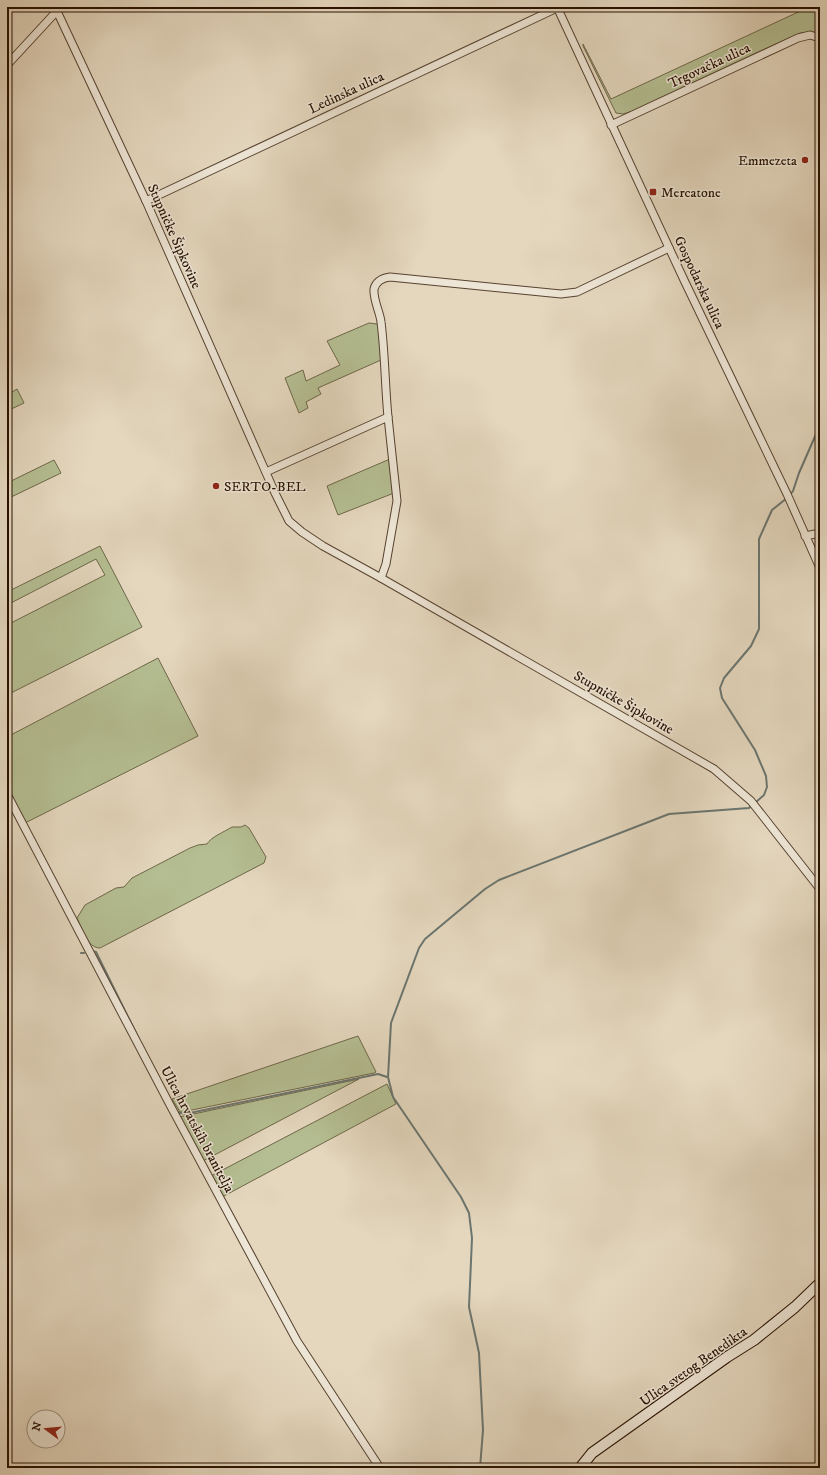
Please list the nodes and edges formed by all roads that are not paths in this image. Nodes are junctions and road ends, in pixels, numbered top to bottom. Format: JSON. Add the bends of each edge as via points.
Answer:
{"nodes":[{"id":1,"x":557,"y":8,"type":"edge"},
{"id":2,"x":56,"y":9,"type":"edge"},
{"id":3,"x":820,"y":38,"type":"edge"},
{"id":4,"x":7,"y":65,"type":"edge"},
{"id":5,"x":612,"y":125,"type":"junction"},
{"id":6,"x":146,"y":201,"type":"junction"},
{"id":7,"x":669,"y":248,"type":"junction"},
{"id":8,"x":388,"y":417,"type":"junction"},
{"id":9,"x":266,"y":472,"type":"junction"},
{"id":10,"x":820,"y":533,"type":"edge"},
{"id":11,"x":804,"y":536,"type":"junction"},
{"id":12,"x":820,"y":568,"type":"edge"},
{"id":13,"x":381,"y":578,"type":"junction"},
{"id":14,"x":7,"y":794,"type":"edge"},
{"id":15,"x":820,"y":889,"type":"edge"},
{"id":16,"x":820,"y":1283,"type":"edge"},
{"id":17,"x":380,"y":1468,"type":"edge"},
{"id":18,"x":580,"y":1468,"type":"edge"}],
"edges":[{"from":1,"to":5,"type":"street","name":"Gospodarska ulica"},
{"from":1,"to":6,"type":"street","name":"Ledinska ulica"},
{"from":2,"to":4,"type":"street"},
{"from":2,"to":6,"type":"street","name":"Stupničke Šipkovine"},
{"from":3,"to":5,"type":"street","name":"Trgovačka ulica","via":[[810,35],[798,38]]},
{"from":5,"to":7,"type":"street","name":"Gospodarska ulica"},
{"from":6,"to":9,"type":"street","name":"Stupničke Šipkovine"},
{"from":7,"to":8,"type":"street","via":[[577,292],[561,294],[390,277],[380,280],[374,293],[381,326]]},
{"from":7,"to":11,"type":"street","name":"Gospodarska ulica","via":[[787,494]]},
{"from":8,"to":9,"type":"street"},
{"from":8,"to":13,"type":"street","via":[[397,501],[386,564]]},
{"from":9,"to":13,"type":"street","name":"Stupničke Šipkovine","via":[[285,514],[294,526],[323,546]]},
{"from":10,"to":11,"type":"street"},
{"from":11,"to":12,"type":"street","name":"Gospodarska ulica"},
{"from":13,"to":15,"type":"street","name":"Stupničke Šipkovine","via":[[714,769],[753,804]]},
{"from":14,"to":17,"type":"street","name":"Ulica hrvatskih branitelja","via":[[170,1105],[298,1341]]},
{"from":16,"to":18,"type":"main road","name":"Ulica svetog Benedikta","via":[[754,1340],[726,1357],[592,1453]]}]}
